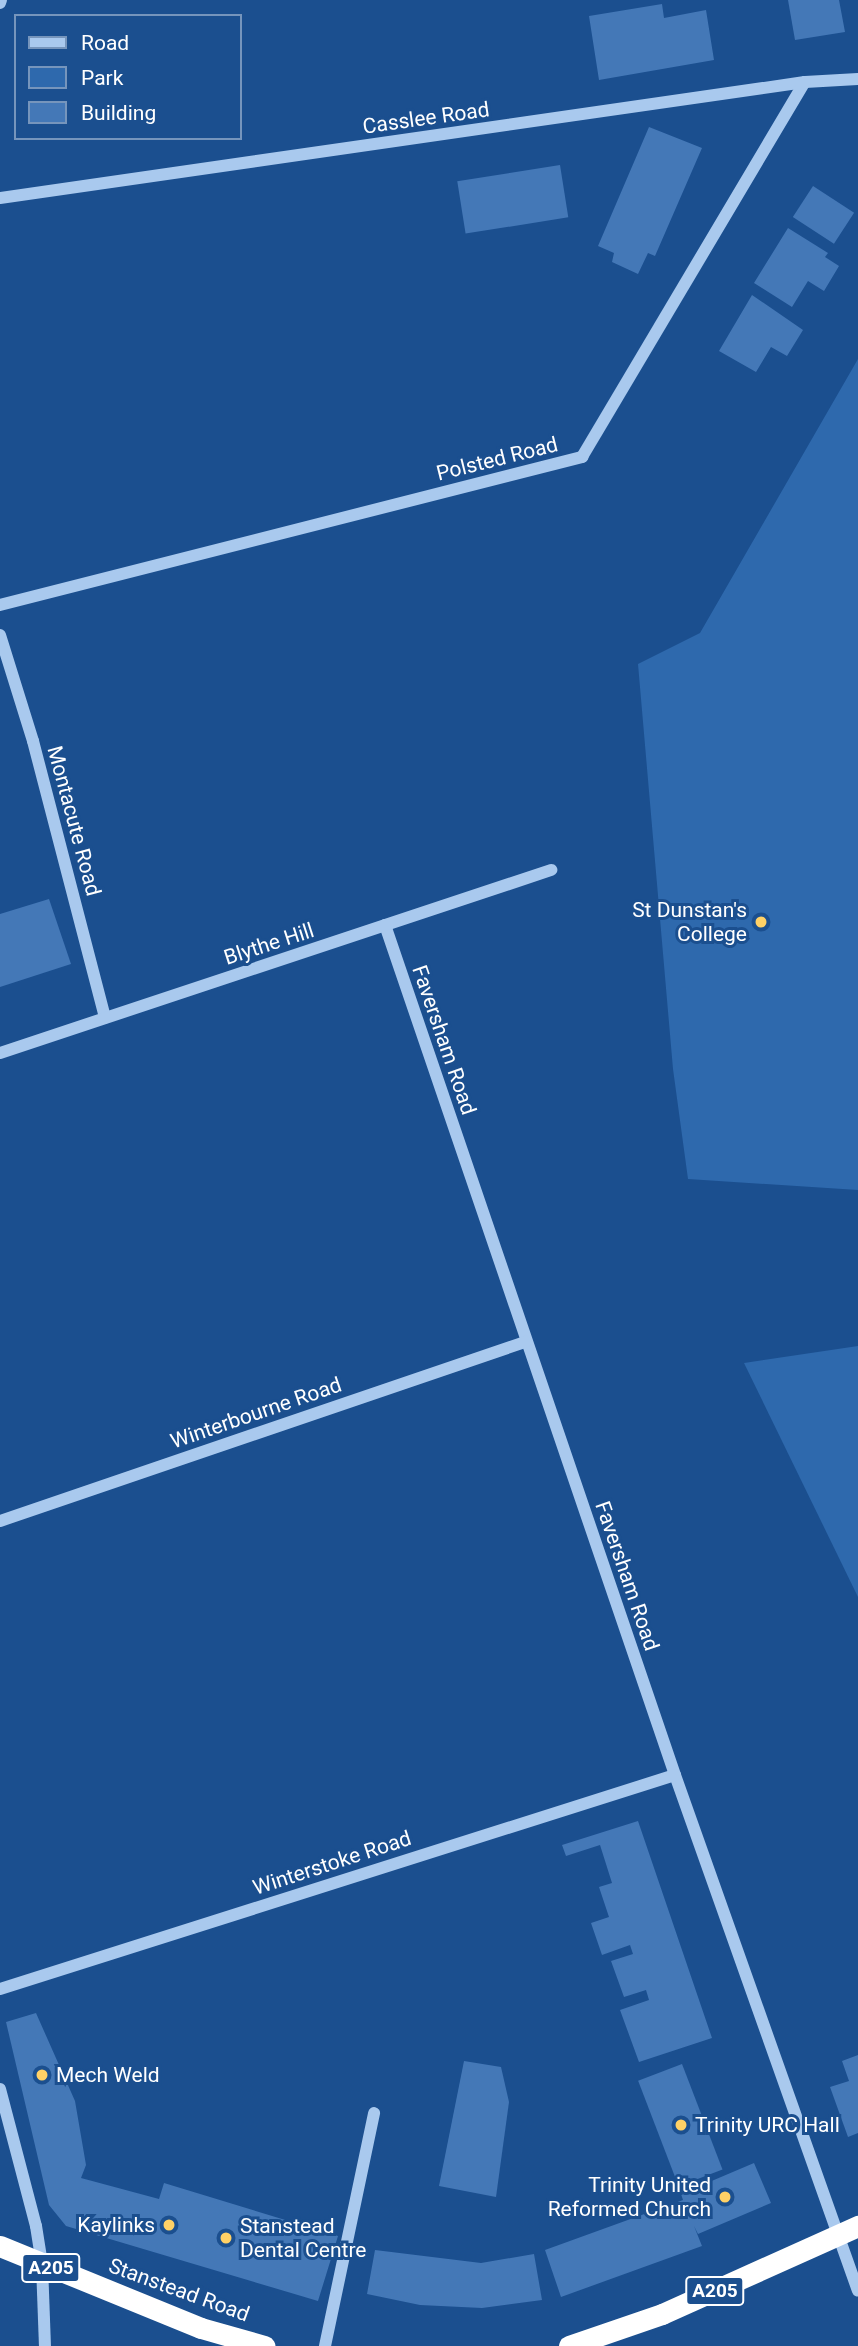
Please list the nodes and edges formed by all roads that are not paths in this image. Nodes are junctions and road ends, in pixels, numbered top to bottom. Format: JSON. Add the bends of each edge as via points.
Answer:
{"nodes":[{"id":1,"x":858,"y":79,"type":"edge"},
{"id":2,"x":805,"y":82,"type":"junction"},
{"id":3,"x":0,"y":198,"type":"edge"},
{"id":4,"x":0,"y":605,"type":"edge"},
{"id":5,"x":0,"y":635,"type":"edge"},
{"id":6,"x":551,"y":870,"type":"dead end"},
{"id":7,"x":385,"y":925,"type":"junction"},
{"id":8,"x":105,"y":1018,"type":"junction"},
{"id":9,"x":0,"y":1053,"type":"edge"},
{"id":10,"x":525,"y":1342,"type":"junction"},
{"id":11,"x":0,"y":1521,"type":"edge"},
{"id":12,"x":675,"y":1775,"type":"junction"},
{"id":13,"x":0,"y":1989,"type":"edge"},
{"id":14,"x":0,"y":2090,"type":"edge"},
{"id":15,"x":374,"y":2113,"type":"dead end"},
{"id":16,"x":858,"y":2226,"type":"edge"},
{"id":17,"x":839,"y":2237,"type":"junction"},
{"id":18,"x":0,"y":2246,"type":"edge"},
{"id":19,"x":42,"y":2265,"type":"junction"},
{"id":20,"x":858,"y":2291,"type":"edge"},
{"id":21,"x":45,"y":2346,"type":"edge"},
{"id":22,"x":264,"y":2346,"type":"edge"},
{"id":23,"x":325,"y":2346,"type":"edge"},
{"id":24,"x":569,"y":2346,"type":"edge"}],
"edges":[{"from":1,"to":2,"type":"street","name":"Casslee Road"},
{"from":2,"to":3,"type":"street","name":"Casslee Road"},
{"from":2,"to":4,"type":"street","name":"Polsted Road","via":[[582,457]]},
{"from":5,"to":8,"type":"street","name":"Montacute Road","via":[[33,741]]},
{"from":6,"to":7,"type":"street","name":"Blythe Hill"},
{"from":7,"to":8,"type":"street","name":"Blythe Hill"},
{"from":7,"to":10,"type":"street","name":"Faversham Road"},
{"from":8,"to":9,"type":"street","name":"Blythe Hill"},
{"from":10,"to":11,"type":"street","name":"Winterbourne Road"},
{"from":10,"to":12,"type":"street","name":"Faversham Road"},
{"from":12,"to":13,"type":"street","name":"Winterstoke Road"},
{"from":12,"to":17,"type":"street","name":"Faversham Road"},
{"from":14,"to":19,"type":"street"},
{"from":15,"to":23,"type":"street"},
{"from":16,"to":17,"type":"highway","number":"A205"},
{"from":17,"to":20,"type":"street","name":"Faversham Road"},
{"from":17,"to":24,"type":"highway","number":"A205","via":[[662,2314]]},
{"from":18,"to":19,"type":"highway","name":"Stanstead Road","number":"A205"},
{"from":19,"to":21,"type":"street"},
{"from":19,"to":22,"type":"highway","name":"Stanstead Road","number":"A205","via":[[201,2328]]}]}
